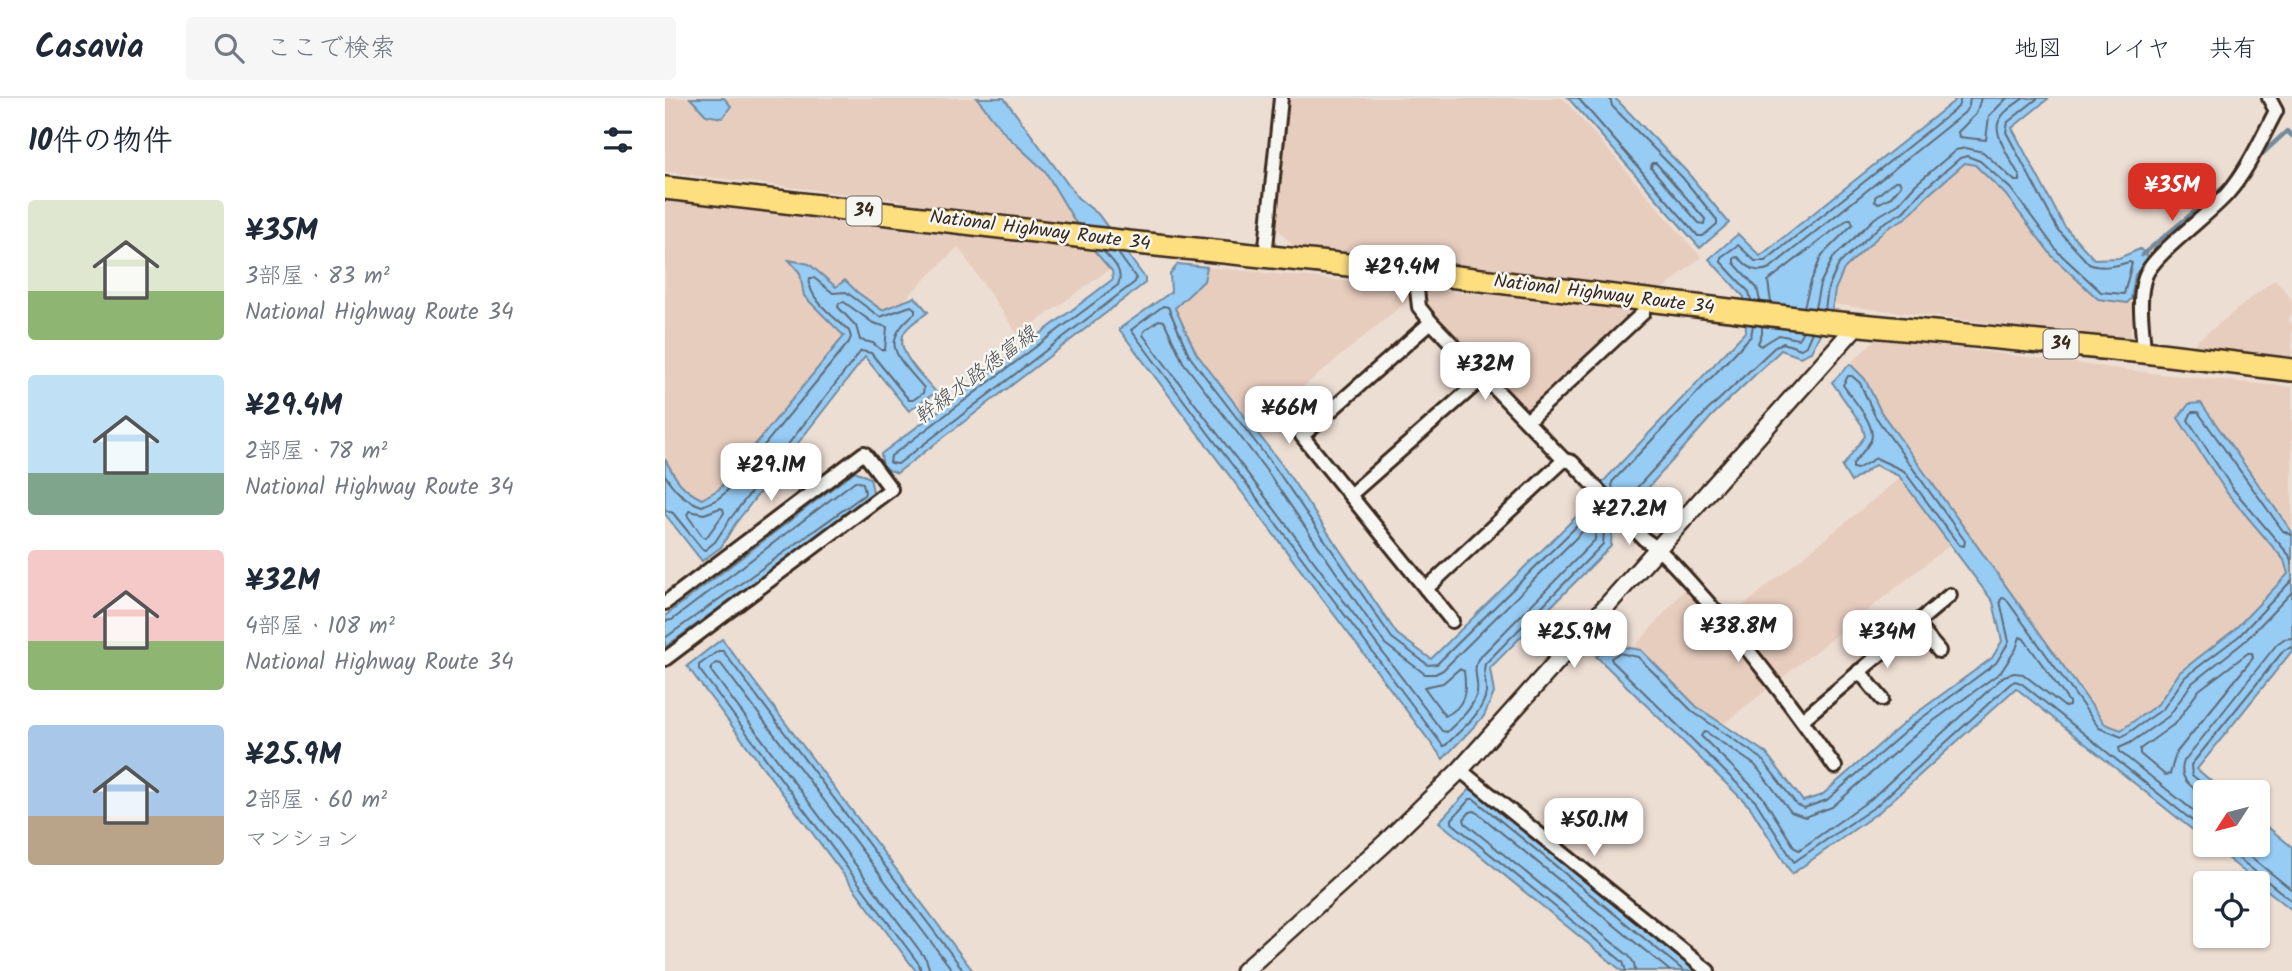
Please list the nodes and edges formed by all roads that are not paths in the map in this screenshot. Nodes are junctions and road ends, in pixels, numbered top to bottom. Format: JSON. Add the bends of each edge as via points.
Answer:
{"nodes":[{"id":1,"x":1280,"y":98,"type":"edge"},
{"id":2,"x":2269,"y":98,"type":"edge"},
{"id":3,"x":665,"y":188,"type":"edge"},
{"id":4,"x":1265,"y":257,"type":"junction"},
{"id":5,"x":1415,"y":272,"type":"junction"},
{"id":6,"x":1645,"y":300,"type":"junction"},
{"id":7,"x":1431,"y":322,"type":"junction"},
{"id":8,"x":1859,"y":324,"type":"junction"},
{"id":9,"x":2144,"y":352,"type":"junction"},
{"id":10,"x":2292,"y":370,"type":"edge"},
{"id":11,"x":1484,"y":377,"type":"junction"},
{"id":12,"x":1527,"y":421,"type":"junction"},
{"id":13,"x":1564,"y":460,"type":"junction"},
{"id":14,"x":1349,"y":495,"type":"junction"},
{"id":15,"x":1659,"y":548,"type":"junction"},
{"id":16,"x":1426,"y":589,"type":"junction"},
{"id":17,"x":1950,"y":594,"type":"dead end"},
{"id":18,"x":665,"y":603,"type":"edge"},
{"id":19,"x":1452,"y":621,"type":"dead end"},
{"id":20,"x":1916,"y":624,"type":"junction"},
{"id":21,"x":1939,"y":651,"type":"dead end"},
{"id":22,"x":665,"y":659,"type":"edge"},
{"id":23,"x":1859,"y":671,"type":"junction"},
{"id":24,"x":1882,"y":699,"type":"dead end"},
{"id":25,"x":1802,"y":720,"type":"junction"},
{"id":26,"x":1835,"y":767,"type":"dead end"},
{"id":27,"x":1460,"y":770,"type":"junction"},
{"id":28,"x":1250,"y":969,"type":"edge"},
{"id":29,"x":1708,"y":971,"type":"edge"}],
"edges":[{"from":1,"to":4,"type":"street"},
{"from":2,"to":9,"type":"street","via":[[2276,111],[2227,194],[2146,274],[2142,289]]},
{"from":3,"to":4,"type":"highway","name":"National Highway Route 34","number":"34"},
{"from":4,"to":5,"type":"highway","name":"National Highway Route 34","number":"34"},
{"from":5,"to":6,"type":"highway","name":"National Highway Route 34","number":"34"},
{"from":5,"to":7,"type":"street","via":[[1419,307]]},
{"from":6,"to":8,"type":"highway","name":"National Highway Route 34","number":"34"},
{"from":6,"to":12,"type":"street","via":[[1643,313]]},
{"from":7,"to":11,"type":"street"},
{"from":7,"to":14,"type":"street","via":[[1302,436]]},
{"from":8,"to":9,"type":"highway","name":"National Highway Route 34","number":"34"},
{"from":8,"to":15,"type":"street"},
{"from":9,"to":10,"type":"highway","name":"National Highway Route 34","number":"34"},
{"from":11,"to":12,"type":"street"},
{"from":11,"to":14,"type":"street"},
{"from":12,"to":13,"type":"street"},
{"from":13,"to":15,"type":"street","via":[[1572,462],[1644,539]]},
{"from":13,"to":16,"type":"street"},
{"from":14,"to":16,"type":"street"},
{"from":15,"to":25,"type":"street"},
{"from":15,"to":27,"type":"street"},
{"from":16,"to":19,"type":"street"},
{"from":17,"to":20,"type":"street"},
{"from":18,"to":22,"type":"street","via":[[864,453],[891,489]]},
{"from":20,"to":21,"type":"street"},
{"from":20,"to":23,"type":"street"},
{"from":23,"to":24,"type":"street"},
{"from":23,"to":25,"type":"street"},
{"from":25,"to":26,"type":"street"},
{"from":27,"to":28,"type":"street"},
{"from":27,"to":29,"type":"street"}]}
